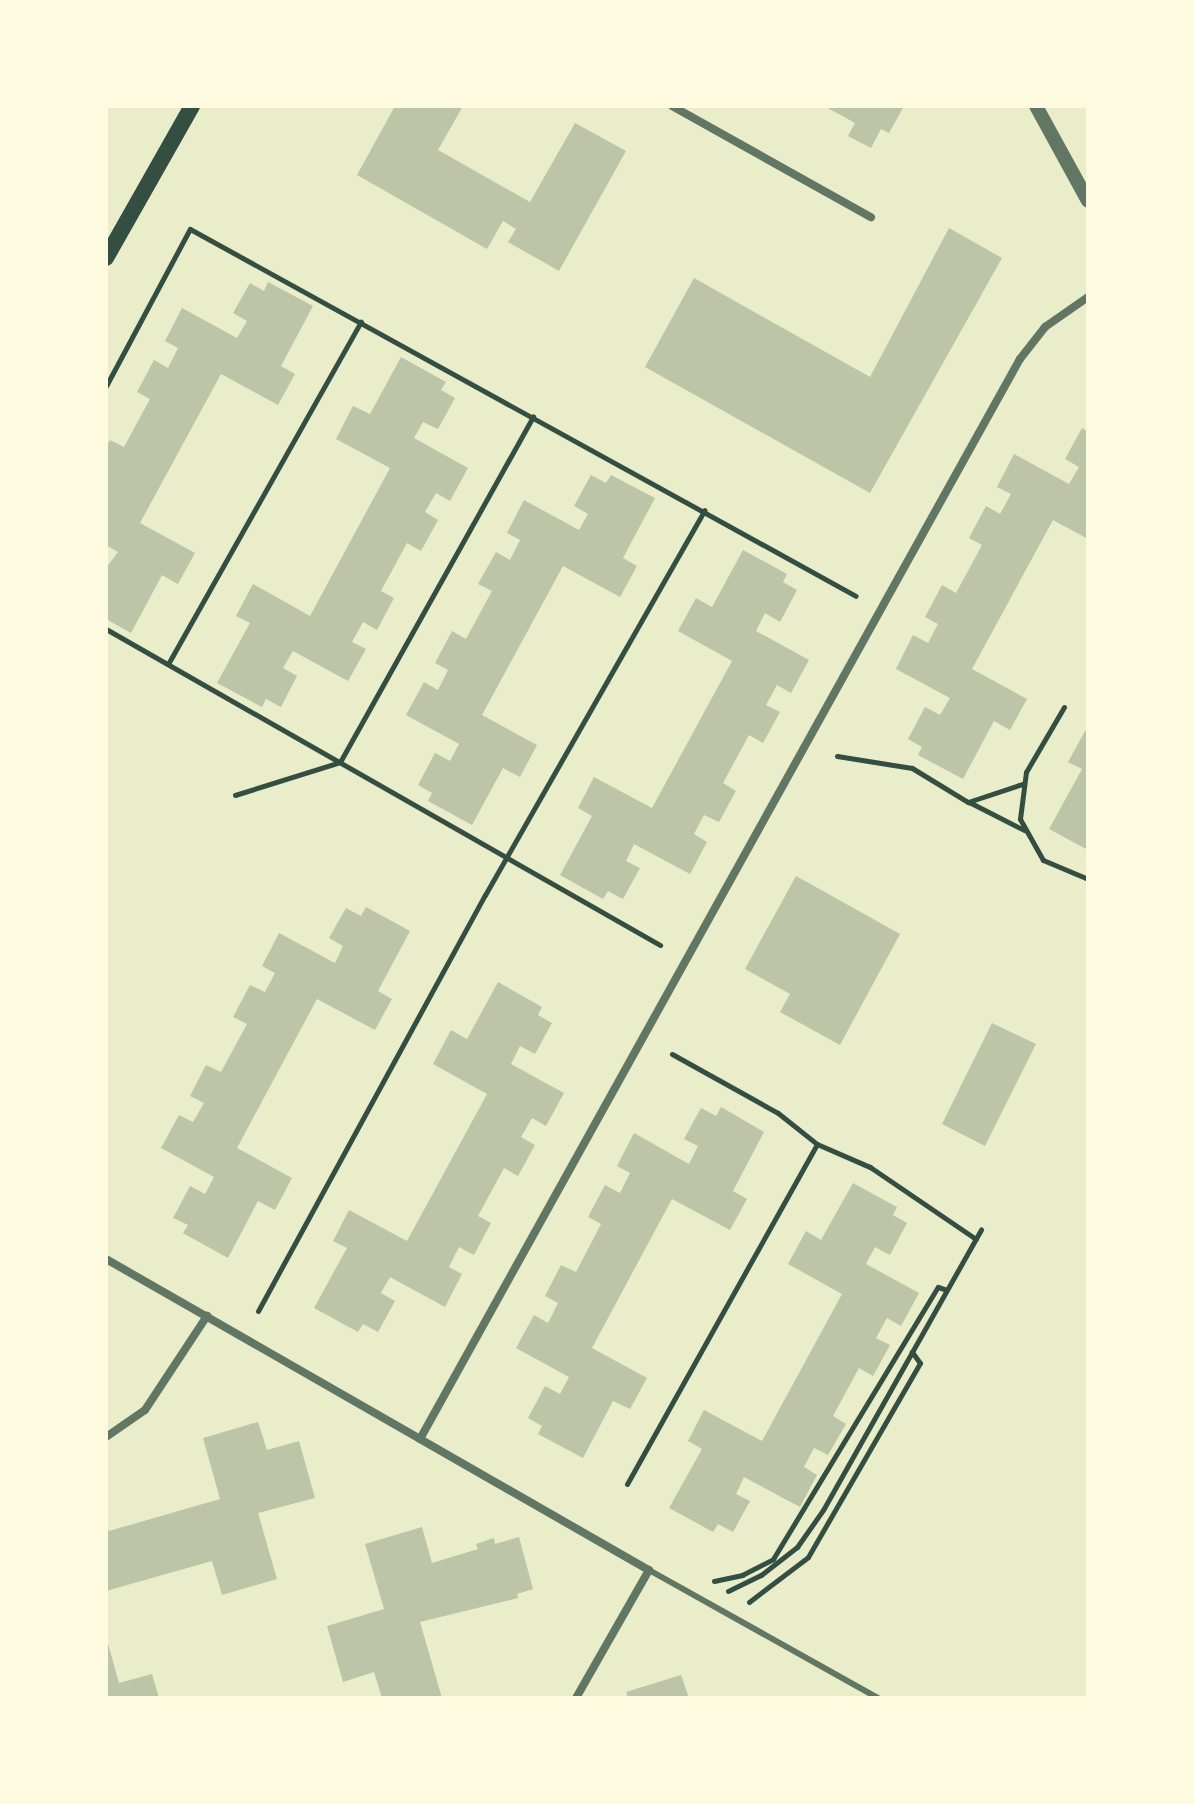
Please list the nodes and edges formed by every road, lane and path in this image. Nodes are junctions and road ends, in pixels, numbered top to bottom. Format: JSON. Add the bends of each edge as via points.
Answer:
{"nodes":[{"id":1,"x":192,"y":106,"type":"edge"},
{"id":2,"x":672,"y":106,"type":"edge"},
{"id":3,"x":1036,"y":106,"type":"edge"},
{"id":4,"x":1088,"y":201,"type":"edge"},
{"id":5,"x":871,"y":217,"type":"dead end"},
{"id":6,"x":106,"y":258,"type":"edge"},
{"id":7,"x":1088,"y":297,"type":"edge"},
{"id":8,"x":361,"y":322,"type":"junction"},
{"id":9,"x":106,"y":386,"type":"edge"},
{"id":10,"x":533,"y":416,"type":"junction"},
{"id":11,"x":705,"y":510,"type":"junction"},
{"id":12,"x":856,"y":596,"type":"dead end"},
{"id":13,"x":106,"y":629,"type":"edge"},
{"id":14,"x":168,"y":664,"type":"junction"},
{"id":15,"x":1064,"y":707,"type":"dead end"},
{"id":16,"x":837,"y":756,"type":"dead end"},
{"id":17,"x":340,"y":762,"type":"junction"},
{"id":18,"x":1022,"y":784,"type":"junction"},
{"id":19,"x":235,"y":795,"type":"dead end"},
{"id":20,"x":968,"y":802,"type":"junction"},
{"id":21,"x":1025,"y":830,"type":"junction"},
{"id":22,"x":510,"y":859,"type":"junction"},
{"id":23,"x":1088,"y":879,"type":"edge"},
{"id":24,"x":660,"y":945,"type":"dead end"},
{"id":25,"x":672,"y":1054,"type":"dead end"},
{"id":26,"x":817,"y":1144,"type":"junction"},
{"id":27,"x":981,"y":1230,"type":"dead end"},
{"id":28,"x":976,"y":1239,"type":"junction"},
{"id":29,"x":106,"y":1259,"type":"edge"},
{"id":30,"x":947,"y":1290,"type":"junction"},
{"id":31,"x":258,"y":1311,"type":"dead end"},
{"id":32,"x":207,"y":1316,"type":"junction"},
{"id":33,"x":912,"y":1352,"type":"junction"},
{"id":34,"x":106,"y":1437,"type":"edge"},
{"id":35,"x":420,"y":1439,"type":"junction"},
{"id":36,"x":627,"y":1484,"type":"dead end"},
{"id":37,"x":649,"y":1570,"type":"junction"},
{"id":38,"x":713,"y":1581,"type":"dead end"},
{"id":39,"x":706,"y":1602,"type":"junction"},
{"id":40,"x":727,"y":1614,"type":"junction"},
{"id":41,"x":576,"y":1698,"type":"edge"},
{"id":42,"x":878,"y":1698,"type":"edge"}],
"edges":[{"from":1,"to":6,"type":"main road"},
{"from":2,"to":5,"type":"street"},
{"from":3,"to":4,"type":"street"},
{"from":7,"to":35,"type":"street","via":[[1045,327],[1020,359]]},
{"from":8,"to":9,"type":"path","via":[[190,229]]},
{"from":8,"to":10,"type":"path"},
{"from":8,"to":14,"type":"path"},
{"from":10,"to":11,"type":"path"},
{"from":10,"to":17,"type":"path"},
{"from":11,"to":12,"type":"path"},
{"from":11,"to":22,"type":"path"},
{"from":13,"to":14,"type":"path"},
{"from":14,"to":17,"type":"path"},
{"from":15,"to":18,"type":"path"},
{"from":16,"to":20,"type":"path","via":[[912,768]]},
{"from":17,"to":19,"type":"path"},
{"from":17,"to":22,"type":"path"},
{"from":18,"to":20,"type":"path"},
{"from":18,"to":21,"type":"path","via":[[1020,819]]},
{"from":20,"to":21,"type":"path"},
{"from":21,"to":23,"type":"path","via":[[1043,860]]},
{"from":22,"to":24,"type":"path"},
{"from":22,"to":31,"type":"path","via":[[485,895]]},
{"from":25,"to":26,"type":"path","via":[[778,1113]]},
{"from":26,"to":28,"type":"path","via":[[870,1167]]},
{"from":26,"to":36,"type":"path"},
{"from":27,"to":28,"type":"path"},
{"from":28,"to":30,"type":"path"},
{"from":29,"to":32,"type":"street"},
{"from":30,"to":33,"type":"path"},
{"from":30,"to":38,"type":"path","via":[[938,1287],[773,1559],[742,1575]]},
{"from":32,"to":34,"type":"street","via":[[145,1410]]},
{"from":32,"to":35,"type":"street"},
{"from":33,"to":39,"type":"path","via":[[797,1547],[761,1575]]},
{"from":33,"to":40,"type":"path","via":[[920,1363],[808,1557]]},
{"from":35,"to":37,"type":"street"},
{"from":37,"to":39,"type":"lane"},
{"from":37,"to":41,"type":"street"},
{"from":39,"to":40,"type":"lane"},
{"from":40,"to":42,"type":"lane"}]}
